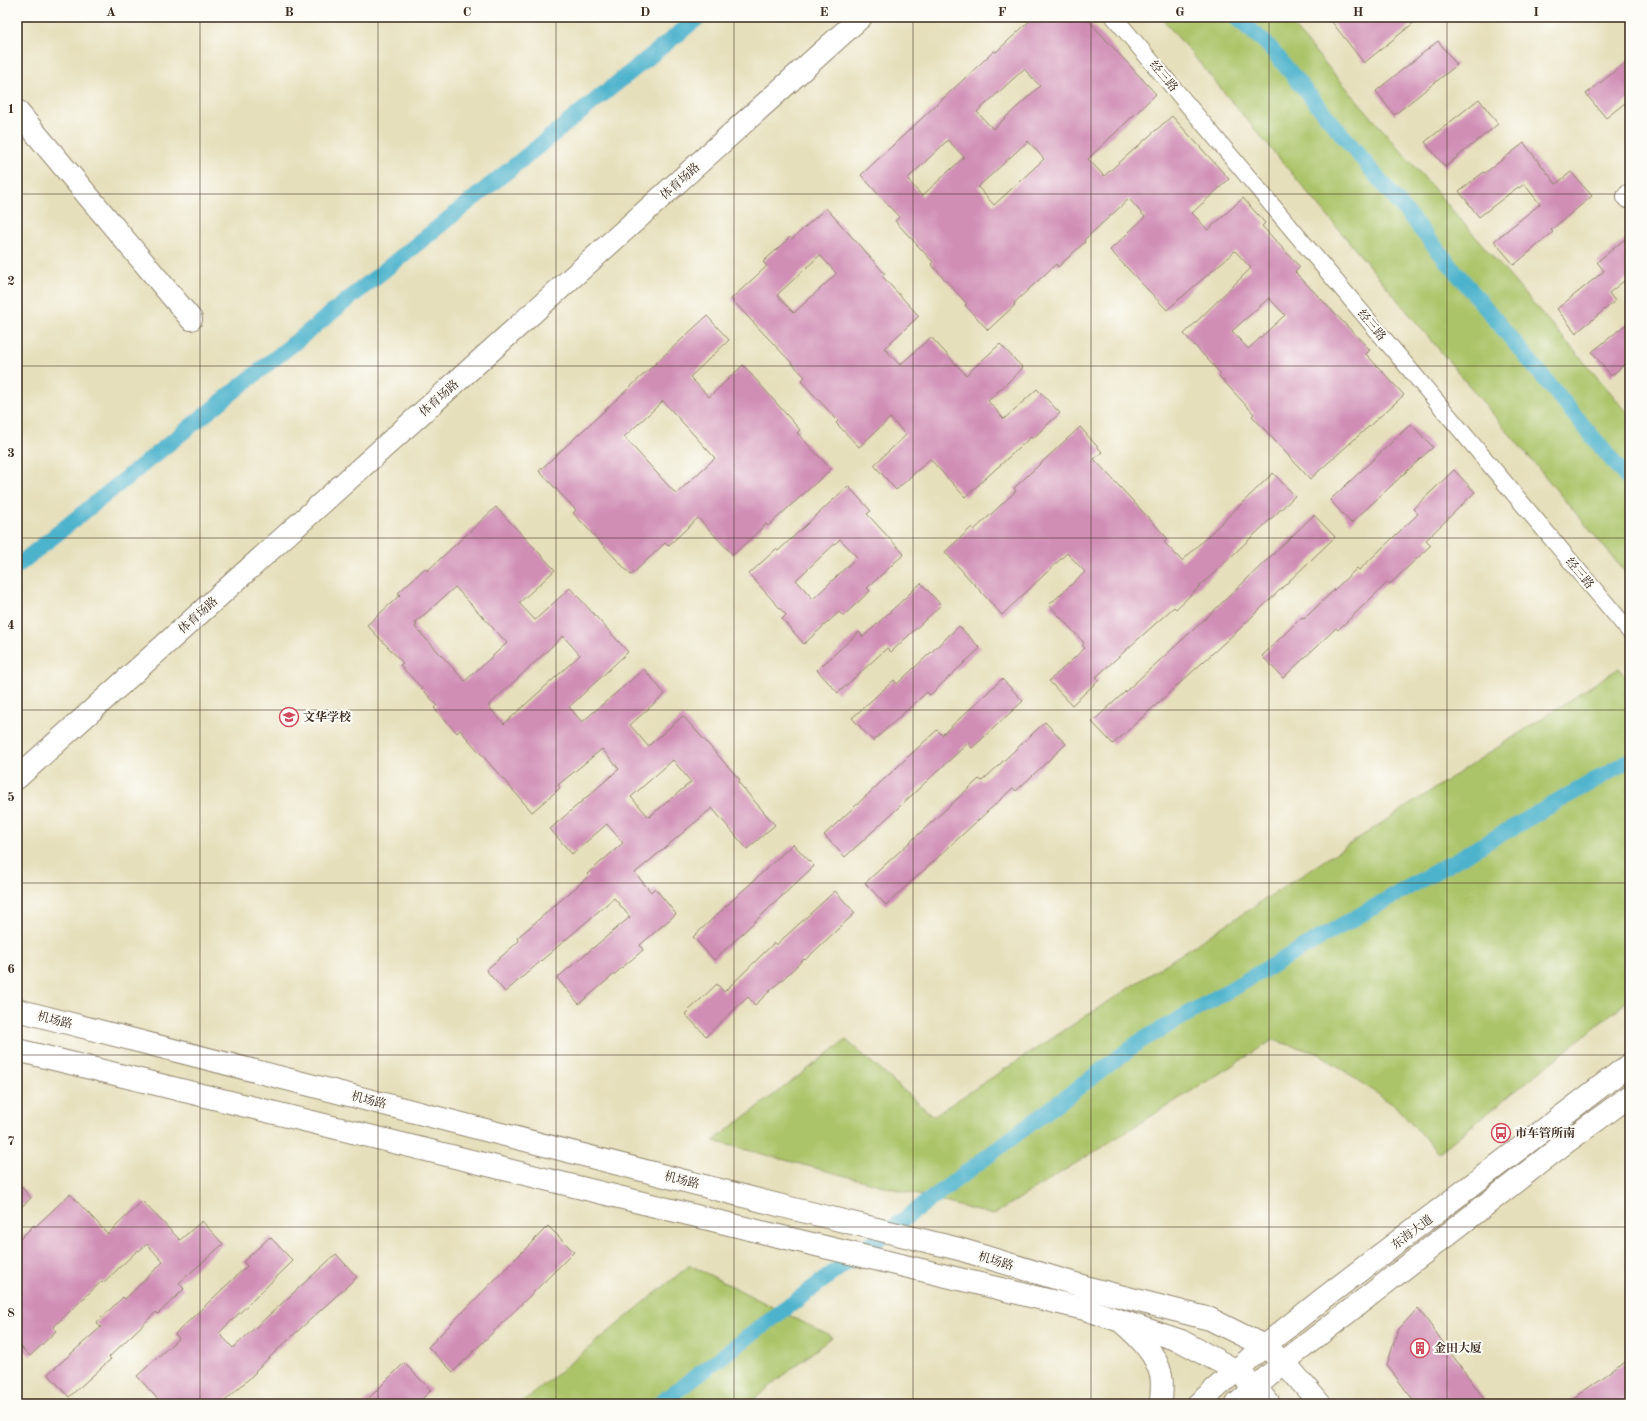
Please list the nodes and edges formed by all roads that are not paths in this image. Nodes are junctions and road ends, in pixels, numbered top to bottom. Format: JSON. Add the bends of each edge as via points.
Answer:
{"nodes":[{"id":1,"x":861,"y":17,"type":"edge"},
{"id":2,"x":1114,"y":17,"type":"edge"},
{"id":3,"x":17,"y":111,"type":"edge"},
{"id":4,"x":191,"y":319,"type":"dead end"},
{"id":5,"x":1630,"y":632,"type":"edge"},
{"id":6,"x":17,"y":778,"type":"edge"},
{"id":7,"x":17,"y":1010,"type":"edge"},
{"id":8,"x":17,"y":1050,"type":"edge"},
{"id":9,"x":1630,"y":1064,"type":"edge"},
{"id":10,"x":1630,"y":1096,"type":"edge"},
{"id":11,"x":1118,"y":1320,"type":"junction"},
{"id":12,"x":1264,"y":1346,"type":"junction"},
{"id":13,"x":1284,"y":1362,"type":"junction"},
{"id":14,"x":1237,"y":1371,"type":"junction"},
{"id":15,"x":1262,"y":1396,"type":"edge"},
{"id":16,"x":1161,"y":1404,"type":"edge"},
{"id":17,"x":1198,"y":1404,"type":"edge"},
{"id":18,"x":1237,"y":1404,"type":"edge"},
{"id":19,"x":1320,"y":1404,"type":"edge"}],
"edges":[{"from":1,"to":6,"type":"main road","name":"体育场路"},
{"from":2,"to":5,"type":"street","name":"经三路"},
{"from":3,"to":4,"type":"main road"},
{"from":7,"to":12,"type":"main road","name":"机场路","via":[[959,1250],[1092,1289],[1210,1319]]},
{"from":8,"to":11,"type":"main road","name":"机场路","via":[[1085,1309]]},
{"from":9,"to":12,"type":"main road","name":"东海大道"},
{"from":10,"to":13,"type":"main road","name":"东海大道","via":[[1565,1143]]},
{"from":11,"to":14,"type":"main road","name":"机场路","via":[[1181,1340]]},
{"from":11,"to":16,"type":"main road","via":[[1138,1336],[1152,1354],[1161,1376]]},
{"from":12,"to":13,"type":"main road","name":"机场路"},
{"from":12,"to":14,"type":"main road","name":"东海大道"},
{"from":13,"to":15,"type":"main road","name":"东海大道"},
{"from":13,"to":19,"type":"main road","name":"机场路"},
{"from":14,"to":15,"type":"main road","name":"机场路"},
{"from":14,"to":17,"type":"main road","name":"东海大道"},
{"from":15,"to":18,"type":"main road","name":"东海大道"}]}
